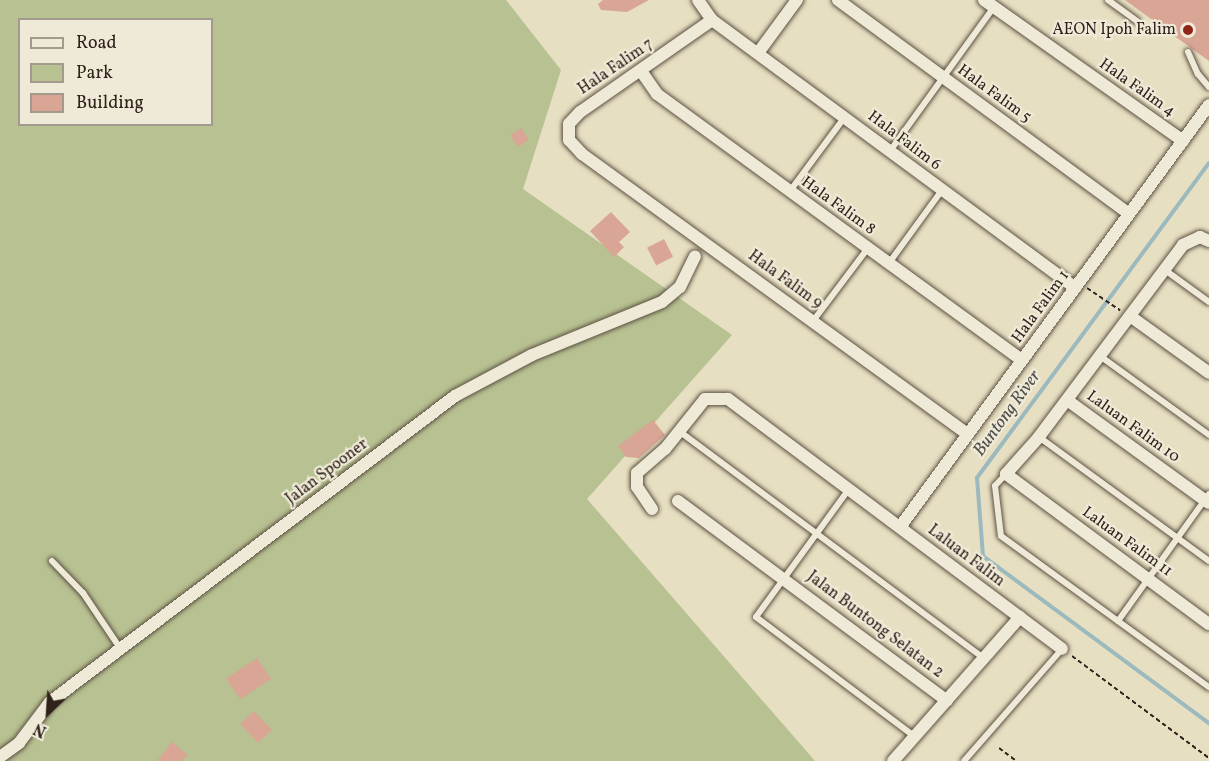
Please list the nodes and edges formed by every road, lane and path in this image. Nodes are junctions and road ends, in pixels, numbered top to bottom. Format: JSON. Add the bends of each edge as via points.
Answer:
{"nodes":[{"id":1,"x":698,"y":0,"type":"edge"},
{"id":2,"x":797,"y":0,"type":"edge"},
{"id":3,"x":838,"y":0,"type":"edge"},
{"id":4,"x":1108,"y":0,"type":"edge"},
{"id":5,"x":989,"y":4,"type":"edge"},
{"id":6,"x":712,"y":20,"type":"junction"},
{"id":7,"x":1137,"y":21,"type":"dead end"},
{"id":8,"x":1188,"y":52,"type":"dead end"},
{"id":9,"x":758,"y":53,"type":"junction"},
{"id":10,"x":641,"y":71,"type":"junction"},
{"id":11,"x":944,"y":77,"type":"junction"},
{"id":12,"x":1209,"y":87,"type":"edge"},
{"id":13,"x":1209,"y":105,"type":"edge"},
{"id":14,"x":844,"y":117,"type":"junction"},
{"id":15,"x":1183,"y":141,"type":"junction"},
{"id":16,"x":890,"y":152,"type":"junction"},
{"id":17,"x":582,"y":154,"type":"joint"},
{"id":18,"x":942,"y":190,"type":"junction"},
{"id":19,"x":790,"y":191,"type":"junction"},
{"id":20,"x":1130,"y":214,"type":"junction"},
{"id":21,"x":1205,"y":239,"type":"edge"},
{"id":22,"x":868,"y":248,"type":"junction"},
{"id":23,"x":695,"y":256,"type":"dead end"},
{"id":24,"x":889,"y":263,"type":"junction"},
{"id":25,"x":1165,"y":270,"type":"junction"},
{"id":26,"x":1075,"y":288,"type":"junction"},
{"id":27,"x":1094,"y":293,"type":"dead end"},
{"id":28,"x":1209,"y":302,"type":"edge"},
{"id":29,"x":1113,"y":306,"type":"dead end"},
{"id":30,"x":1130,"y":316,"type":"junction"},
{"id":31,"x":813,"y":321,"type":"junction"},
{"id":32,"x":1100,"y":356,"type":"junction"},
{"id":33,"x":1022,"y":360,"type":"junction"},
{"id":34,"x":1209,"y":373,"type":"edge"},
{"id":35,"x":1067,"y":400,"type":"junction"},
{"id":36,"x":679,"y":432,"type":"junction"},
{"id":37,"x":968,"y":434,"type":"junction"},
{"id":38,"x":1209,"y":435,"type":"edge"},
{"id":39,"x":1039,"y":437,"type":"junction"},
{"id":40,"x":1006,"y":474,"type":"junction"},
{"id":41,"x":849,"y":489,"type":"junction"},
{"id":42,"x":1208,"y":499,"type":"edge"},
{"id":43,"x":678,"y":501,"type":"dead end"},
{"id":44,"x":652,"y":509,"type":"dead end"},
{"id":45,"x":900,"y":527,"type":"junction"},
{"id":46,"x":816,"y":533,"type":"junction"},
{"id":47,"x":1177,"y":538,"type":"junction"},
{"id":48,"x":52,"y":561,"type":"dead end"},
{"id":49,"x":1209,"y":561,"type":"edge"},
{"id":50,"x":783,"y":576,"type":"junction"},
{"id":51,"x":1148,"y":578,"type":"junction"},
{"id":52,"x":1020,"y":617,"type":"junction"},
{"id":53,"x":1118,"y":621,"type":"junction"},
{"id":54,"x":1209,"y":624,"type":"edge"},
{"id":55,"x":121,"y":649,"type":"junction"},
{"id":56,"x":1062,"y":649,"type":"junction"},
{"id":57,"x":984,"y":658,"type":"junction"},
{"id":58,"x":1209,"y":687,"type":"edge"},
{"id":59,"x":947,"y":701,"type":"junction"},
{"id":60,"x":915,"y":737,"type":"junction"},
{"id":61,"x":999,"y":748,"type":"dead end"},
{"id":62,"x":0,"y":757,"type":"edge"},
{"id":63,"x":1209,"y":758,"type":"edge"},
{"id":64,"x":893,"y":761,"type":"edge"},
{"id":65,"x":964,"y":761,"type":"edge"},
{"id":66,"x":1016,"y":761,"type":"edge"}],
"edges":[{"from":1,"to":6,"type":"street","name":"Hala Falim 6"},
{"from":2,"to":9,"type":"street"},
{"from":3,"to":11,"type":"street","name":"Hala Falim 5"},
{"from":4,"to":7,"type":"lane"},
{"from":5,"to":11,"type":"lane"},
{"from":5,"to":15,"type":"street","name":"Hala Falim 4"},
{"from":6,"to":9,"type":"street","name":"Hala Falim 6"},
{"from":6,"to":10,"type":"street","name":"Hala Falim 7"},
{"from":8,"to":12,"type":"lane"},
{"from":9,"to":14,"type":"street","name":"Hala Falim 6"},
{"from":10,"to":17,"type":"street","name":"Hala Falim 7","via":[[580,112],[569,124],[569,140]]},
{"from":10,"to":19,"type":"street","name":"Hala Falim 8","via":[[657,94]]},
{"from":11,"to":16,"type":"lane"},
{"from":11,"to":20,"type":"street","name":"Hala Falim 5"},
{"from":13,"to":15,"type":"street","name":"Hala Falim 1"},
{"from":14,"to":16,"type":"street","name":"Hala Falim 6"},
{"from":14,"to":19,"type":"lane"},
{"from":15,"to":20,"type":"street","name":"Hala Falim 1"},
{"from":16,"to":18,"type":"street","name":"Hala Falim 6"},
{"from":17,"to":31,"type":"street","name":"Hala Falim 9"},
{"from":18,"to":24,"type":"lane"},
{"from":18,"to":26,"type":"street","name":"Hala Falim 6"},
{"from":19,"to":22,"type":"street","name":"Hala Falim 8"},
{"from":20,"to":26,"type":"street","name":"Hala Falim 1"},
{"from":21,"to":25,"type":"street","via":[[1183,245]]},
{"from":22,"to":24,"type":"street","name":"Hala Falim 8"},
{"from":22,"to":31,"type":"lane"},
{"from":23,"to":55,"type":"street","name":"Jalan Spooner","via":[[673,296],[532,355],[455,396]]},
{"from":24,"to":33,"type":"street","name":"Hala Falim 8"},
{"from":25,"to":28,"type":"lane"},
{"from":25,"to":30,"type":"street"},
{"from":26,"to":33,"type":"street","name":"Hala Falim 1"},
{"from":27,"to":29,"type":"path"},
{"from":30,"to":32,"type":"street"},
{"from":30,"to":34,"type":"street"},
{"from":31,"to":37,"type":"street","name":"Hala Falim 9"},
{"from":32,"to":35,"type":"street"},
{"from":32,"to":38,"type":"lane"},
{"from":33,"to":37,"type":"street","name":"Hala Falim 1"},
{"from":35,"to":39,"type":"street"},
{"from":35,"to":42,"type":"street","name":"Laluan Falim 10"},
{"from":36,"to":41,"type":"street","name":"Laluan Falim","via":[[705,399],[729,399]]},
{"from":36,"to":44,"type":"street","via":[[638,473],[635,481]]},
{"from":36,"to":46,"type":"lane"},
{"from":37,"to":45,"type":"street","name":"Hala Falim 1"},
{"from":39,"to":40,"type":"street"},
{"from":39,"to":47,"type":"lane"},
{"from":40,"to":51,"type":"street","name":"Laluan Falim 11"},
{"from":40,"to":53,"type":"lane","via":[[995,486],[1001,536]]},
{"from":41,"to":45,"type":"street","name":"Laluan Falim"},
{"from":41,"to":46,"type":"lane"},
{"from":42,"to":47,"type":"lane"},
{"from":43,"to":50,"type":"street","name":"Jalan Buntong Selatan 2"},
{"from":45,"to":52,"type":"street","name":"Laluan Falim"},
{"from":46,"to":50,"type":"lane"},
{"from":46,"to":57,"type":"lane"},
{"from":47,"to":49,"type":"lane"},
{"from":47,"to":51,"type":"lane"},
{"from":48,"to":55,"type":"lane","via":[[83,593]]},
{"from":50,"to":59,"type":"street","name":"Jalan Buntong Selatan 2"},
{"from":50,"to":60,"type":"lane","via":[[756,617]]},
{"from":51,"to":53,"type":"lane"},
{"from":51,"to":54,"type":"street","name":"Laluan Falim 11"},
{"from":52,"to":56,"type":"street","name":"Laluan Falim"},
{"from":52,"to":57,"type":"street"},
{"from":53,"to":58,"type":"lane"},
{"from":55,"to":62,"type":"street","name":"Jalan Spooner","via":[[50,702],[19,743]]},
{"from":56,"to":63,"type":"path"},
{"from":56,"to":65,"type":"lane"},
{"from":57,"to":59,"type":"street"},
{"from":59,"to":60,"type":"street"},
{"from":60,"to":64,"type":"street"},
{"from":61,"to":66,"type":"path"}]}
